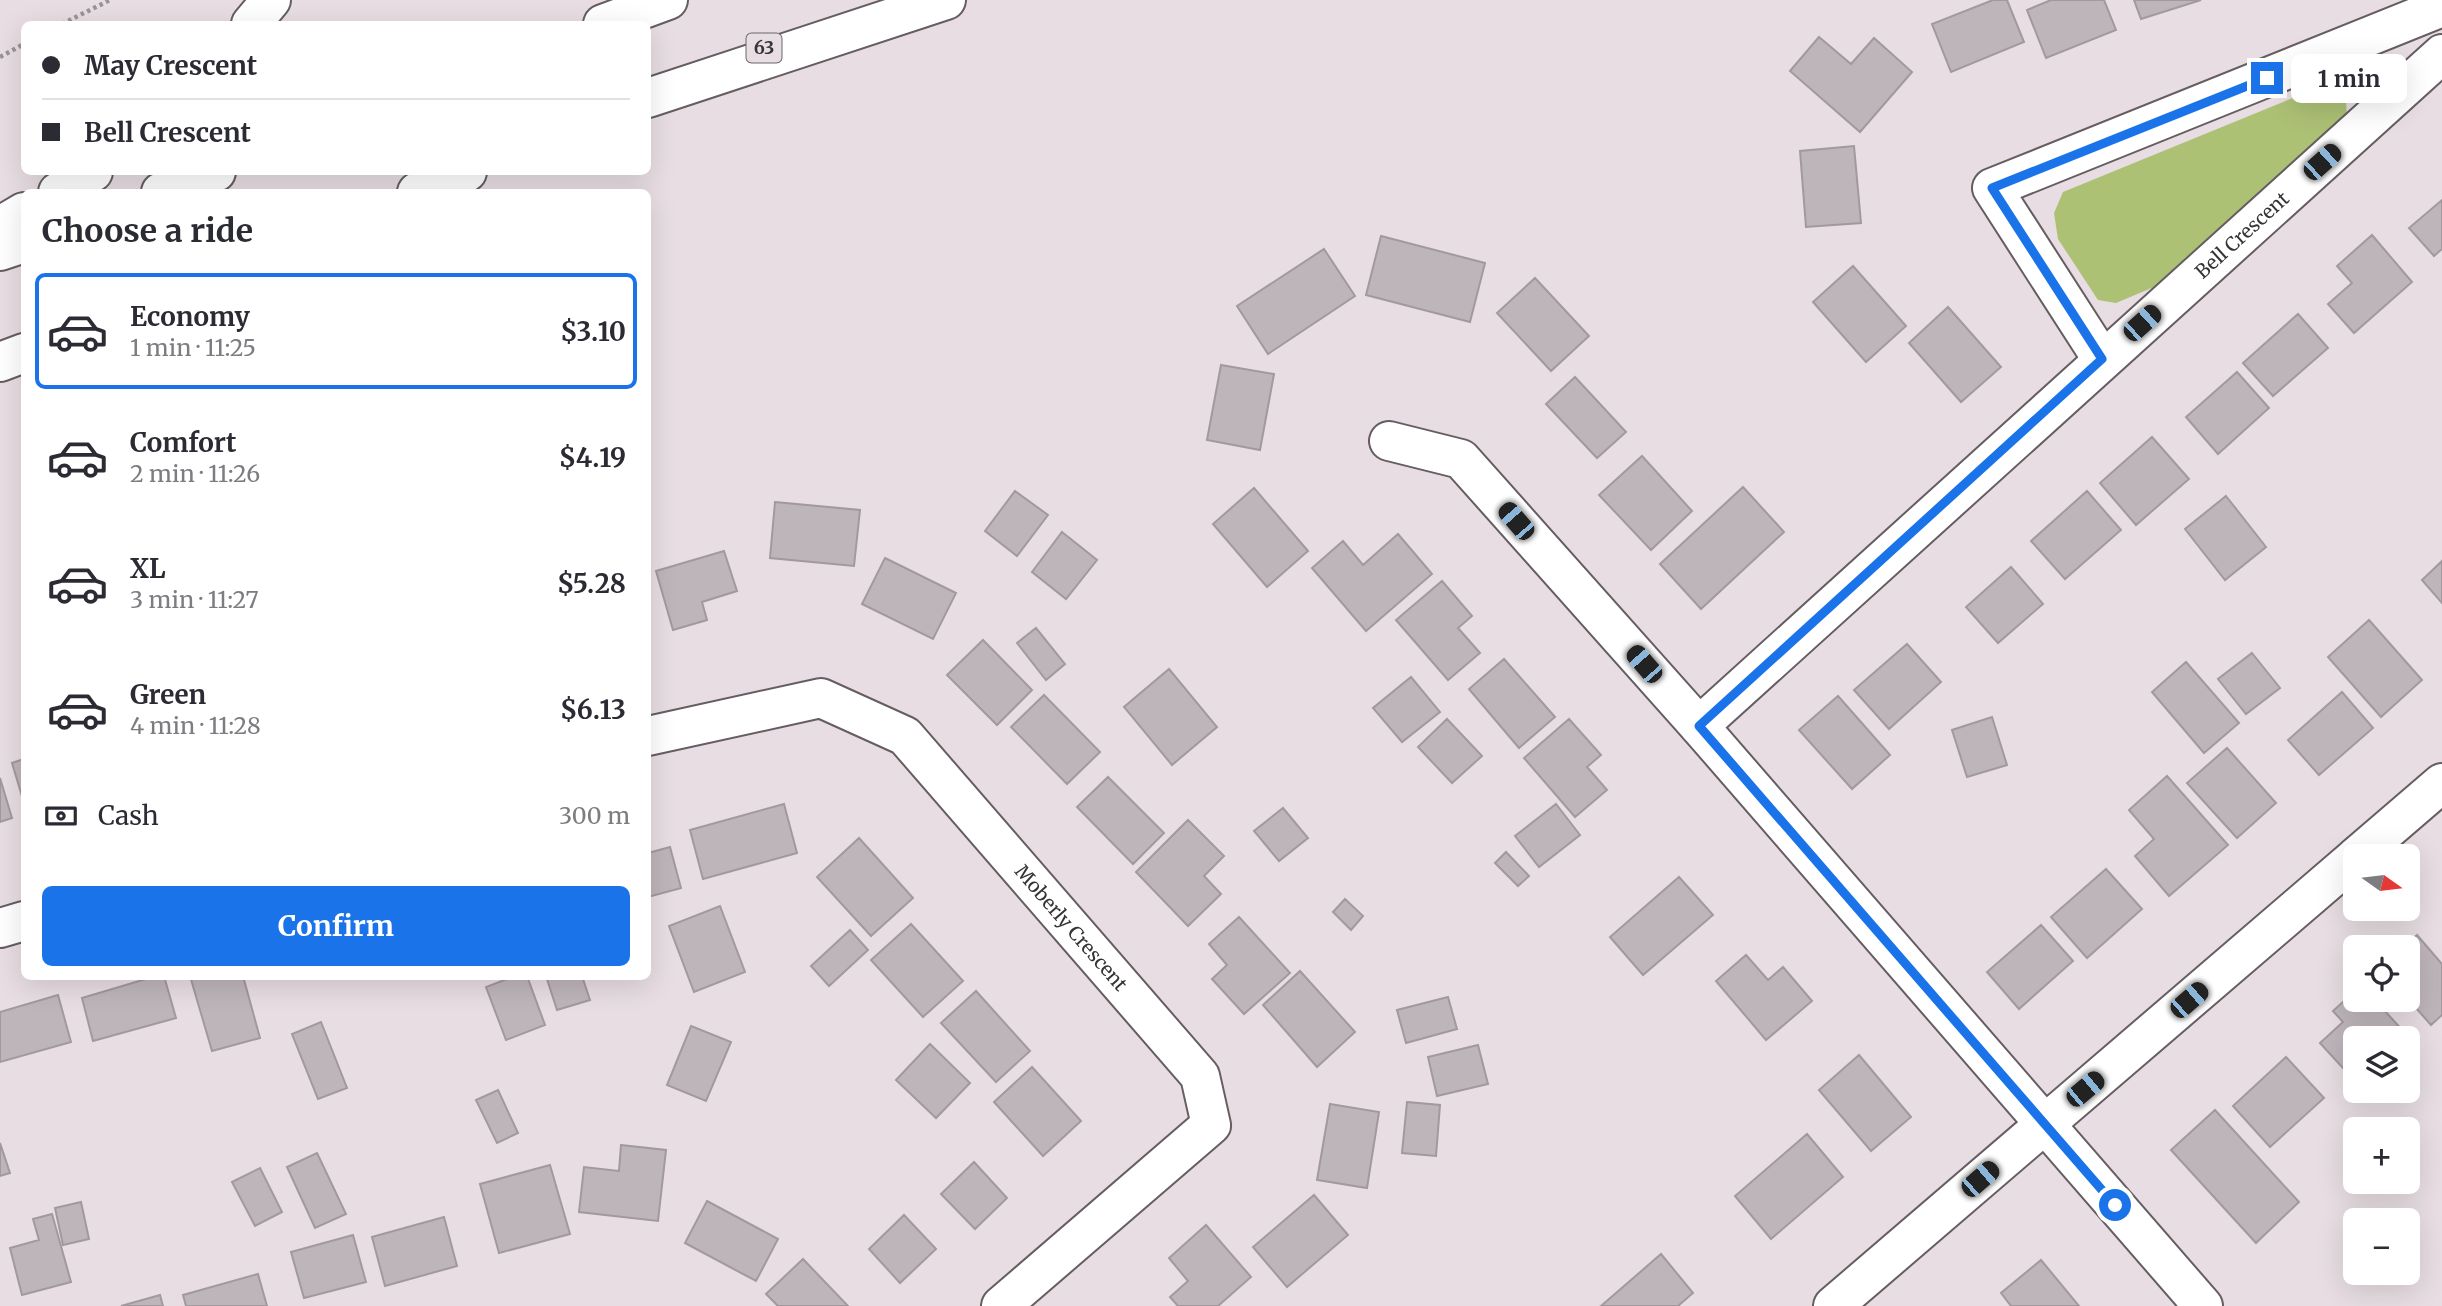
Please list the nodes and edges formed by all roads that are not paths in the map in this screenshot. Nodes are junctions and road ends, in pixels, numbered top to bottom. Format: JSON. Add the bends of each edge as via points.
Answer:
{"nodes":[{"id":1,"x":271,"y":0,"type":"edge"},
{"id":2,"x":627,"y":0,"type":"edge"},
{"id":3,"x":668,"y":0,"type":"edge"},
{"id":4,"x":880,"y":0,"type":"edge"},
{"id":5,"x":946,"y":0,"type":"edge"},
{"id":6,"x":2442,"y":7,"type":"edge"},
{"id":7,"x":254,"y":21,"type":"edge"},
{"id":8,"x":582,"y":21,"type":"edge"},
{"id":9,"x":611,"y":21,"type":"edge"},
{"id":10,"x":2442,"y":54,"type":"edge"},
{"id":11,"x":651,"y":96,"type":"edge"},
{"id":12,"x":651,"y":96,"type":"edge"},
{"id":13,"x":88,"y":175,"type":"edge"},
{"id":14,"x":208,"y":175,"type":"edge"},
{"id":15,"x":460,"y":175,"type":"edge"},
{"id":16,"x":63,"y":189,"type":"edge"},
{"id":17,"x":168,"y":189,"type":"edge"},
{"id":18,"x":424,"y":189,"type":"edge"},
{"id":19,"x":21,"y":214,"type":"edge"},
{"id":20,"x":0,"y":226,"type":"edge"},
{"id":21,"x":21,"y":244,"type":"edge"},
{"id":22,"x":0,"y":251,"type":"edge"},
{"id":23,"x":21,"y":354,"type":"edge"},
{"id":24,"x":2102,"y":359,"type":"junction"},
{"id":25,"x":0,"y":362,"type":"edge"},
{"id":26,"x":1389,"y":441,"type":"dead end"},
{"id":27,"x":1699,"y":726,"type":"junction"},
{"id":28,"x":651,"y":735,"type":"edge"},
{"id":29,"x":2442,"y":783,"type":"edge"},
{"id":30,"x":2370,"y":844,"type":"edge"},
{"id":31,"x":2343,"y":867,"type":"edge"},
{"id":32,"x":21,"y":921,"type":"edge"},
{"id":33,"x":0,"y":928,"type":"edge"},
{"id":34,"x":2044,"y":1125,"type":"junction"},
{"id":35,"x":1001,"y":1306,"type":"edge"},
{"id":36,"x":1833,"y":1306,"type":"edge"},
{"id":37,"x":2203,"y":1306,"type":"edge"}],
"edges":[{"from":1,"to":7,"type":"main road"},
{"from":2,"to":8,"type":"main road"},
{"from":3,"to":9,"type":"main road"},
{"from":4,"to":11,"type":"main road","number":"63"},
{"from":5,"to":12,"type":"main road"},
{"from":6,"to":24,"type":"main road","via":[[1992,188]]},
{"from":10,"to":24,"type":"main road","name":"Bell Crescent"},
{"from":13,"to":16,"type":"main road"},
{"from":14,"to":17,"type":"main road"},
{"from":15,"to":18,"type":"main road"},
{"from":19,"to":20,"type":"main road"},
{"from":21,"to":22,"type":"main road"},
{"from":23,"to":25,"type":"main road"},
{"from":24,"to":27,"type":"main road","name":"Bell Crescent"},
{"from":26,"to":27,"type":"main road","via":[[1461,459]]},
{"from":27,"to":34,"type":"main road"},
{"from":28,"to":35,"type":"main road","name":"Moberly Crescent","via":[[821,698],[905,736],[1200,1076],[1211,1125]]},
{"from":29,"to":30,"type":"main road"},
{"from":31,"to":34,"type":"main road"},
{"from":32,"to":33,"type":"main road"},
{"from":34,"to":36,"type":"main road"},
{"from":34,"to":37,"type":"main road"}]}
